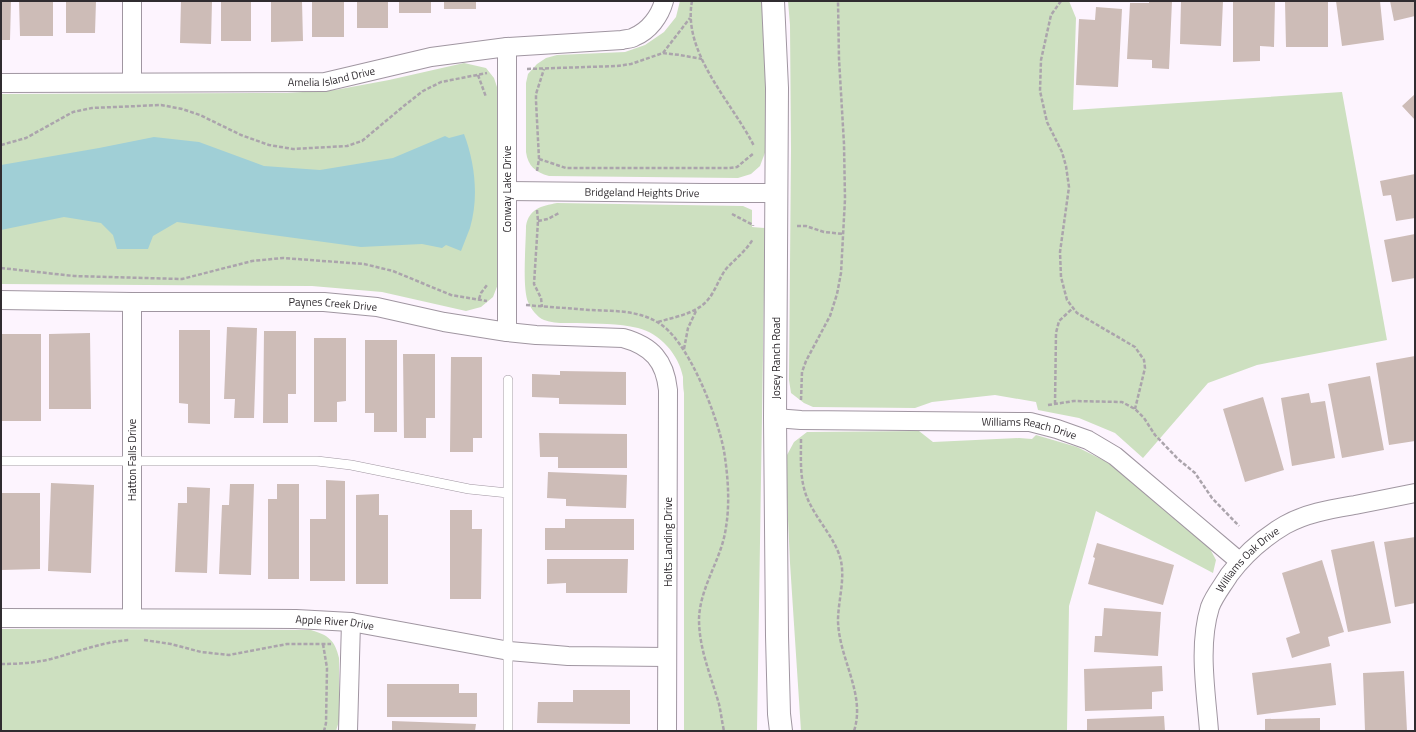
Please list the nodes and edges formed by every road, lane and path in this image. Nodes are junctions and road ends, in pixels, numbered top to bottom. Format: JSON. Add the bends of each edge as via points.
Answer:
{"nodes":[{"id":1,"x":132,"y":1,"type":"edge"},
{"id":2,"x":664,"y":1,"type":"edge"},
{"id":3,"x":692,"y":1,"type":"edge"},
{"id":4,"x":773,"y":1,"type":"edge"},
{"id":5,"x":838,"y":1,"type":"edge"},
{"id":6,"x":1061,"y":1,"type":"edge"},
{"id":7,"x":690,"y":18,"type":"junction"},
{"id":8,"x":507,"y":47,"type":"junction"},
{"id":9,"x":663,"y":53,"type":"junction"},
{"id":10,"x":702,"y":59,"type":"junction"},
{"id":11,"x":507,"y":69,"type":"junction"},
{"id":12,"x":132,"y":82,"type":"junction"},
{"id":13,"x":1,"y":83,"type":"edge"},
{"id":14,"x":1,"y":145,"type":"edge"},
{"id":15,"x":754,"y":153,"type":"junction"},
{"id":16,"x":755,"y":158,"type":"dead end"},
{"id":17,"x":539,"y":159,"type":"dead end"},
{"id":18,"x":507,"y":191,"type":"junction"},
{"id":19,"x":777,"y":193,"type":"junction"},
{"id":20,"x":565,"y":213,"type":"dead end"},
{"id":21,"x":732,"y":214,"type":"dead end"},
{"id":22,"x":538,"y":221,"type":"dead end"},
{"id":23,"x":776,"y":226,"type":"junction"},
{"id":24,"x":844,"y":234,"type":"junction"},
{"id":25,"x":1,"y":268,"type":"edge"},
{"id":26,"x":1,"y":300,"type":"edge"},
{"id":27,"x":132,"y":302,"type":"junction"},
{"id":28,"x":507,"y":303,"type":"junction"},
{"id":29,"x":1073,"y":308,"type":"junction"},
{"id":30,"x":696,"y":310,"type":"junction"},
{"id":31,"x":658,"y":322,"type":"dead end"},
{"id":32,"x":507,"y":332,"type":"junction"},
{"id":33,"x":684,"y":350,"type":"dead end"},
{"id":34,"x":656,"y":356,"type":"joint"},
{"id":35,"x":508,"y":380,"type":"dead end"},
{"id":36,"x":1055,"y":404,"type":"junction"},
{"id":37,"x":1042,"y":406,"type":"dead end"},
{"id":38,"x":1135,"y":409,"type":"junction"},
{"id":39,"x":775,"y":418,"type":"junction"},
{"id":40,"x":801,"y":420,"type":"junction"},
{"id":41,"x":1,"y":461,"type":"edge"},
{"id":42,"x":132,"y":461,"type":"junction"},
{"id":43,"x":508,"y":493,"type":"junction"},
{"id":44,"x":1415,"y":493,"type":"edge"},
{"id":45,"x":1239,"y":526,"type":"dead end"},
{"id":46,"x":1239,"y":561,"type":"junction"},
{"id":47,"x":1,"y":618,"type":"edge"},
{"id":48,"x":132,"y":618,"type":"junction"},
{"id":49,"x":350,"y":622,"type":"junction"},
{"id":50,"x":133,"y":640,"type":"dead end"},
{"id":51,"x":139,"y":640,"type":"dead end"},
{"id":52,"x":350,"y":643,"type":"junction"},
{"id":53,"x":323,"y":644,"type":"junction"},
{"id":54,"x":509,"y":651,"type":"junction"},
{"id":55,"x":667,"y":657,"type":"junction"},
{"id":56,"x":1,"y":664,"type":"edge"},
{"id":57,"x":779,"y":725,"type":"edge"},
{"id":58,"x":324,"y":731,"type":"edge"},
{"id":59,"x":348,"y":731,"type":"edge"},
{"id":60,"x":508,"y":731,"type":"edge"},
{"id":61,"x":667,"y":731,"type":"edge"},
{"id":62,"x":854,"y":731,"type":"edge"},
{"id":63,"x":1209,"y":731,"type":"edge"}],
"edges":[{"from":1,"to":12,"type":"street"},
{"from":2,"to":8,"type":"street","name":"Amelia Island Drive","via":[[654,23],[634,38]]},
{"from":3,"to":7,"type":"path"},
{"from":4,"to":19,"type":"street","name":"Josey Ranch Road","via":[[778,88]]},
{"from":5,"to":24,"type":"path","via":[[844,144]]},
{"from":6,"to":29,"type":"path","via":[[1051,15],[1041,60],[1040,91],[1047,122],[1066,166],[1069,187],[1060,252],[1061,277],[1067,300]]},
{"from":7,"to":9,"type":"path"},
{"from":7,"to":10,"type":"path"},
{"from":8,"to":11,"type":"street","name":"Conway Lake Drive"},
{"from":8,"to":12,"type":"street","name":"Amelia Island Drive","via":[[431,57],[325,82]]},
{"from":9,"to":10,"type":"path"},
{"from":9,"to":11,"type":"path","via":[[632,64],[617,66]]},
{"from":10,"to":15,"type":"path","via":[[712,79],[748,133],[754,146]]},
{"from":11,"to":14,"type":"path","via":[[441,82],[423,91],[362,141],[347,146],[293,149],[269,145],[200,115],[161,105],[92,108],[73,112],[26,138]]},
{"from":11,"to":18,"type":"street","name":"Conway Lake Drive"},
{"from":12,"to":13,"type":"street","name":"Amelia Island Drive"},
{"from":15,"to":16,"type":"path"},
{"from":15,"to":17,"type":"path","via":[[737,167],[729,168],[566,168]]},
{"from":18,"to":19,"type":"street","name":"Bridgeland Heights Drive"},
{"from":18,"to":28,"type":"street","name":"Conway Lake Drive"},
{"from":19,"to":23,"type":"street","name":"Josey Ranch Road"},
{"from":20,"to":22,"type":"path"},
{"from":21,"to":30,"type":"path","via":[[754,225],[753,239],[731,263],[706,302]]},
{"from":23,"to":24,"type":"path","via":[[806,226],[824,232]]},
{"from":23,"to":39,"type":"street","name":"Josey Ranch Road"},
{"from":24,"to":40,"type":"path","via":[[837,294],[830,316],[802,372]]},
{"from":25,"to":28,"type":"path","via":[[74,276],[182,279],[252,261],[283,258],[364,264],[393,271],[451,294]]},
{"from":26,"to":27,"type":"street","name":"Paynes Creek Drive"},
{"from":27,"to":32,"type":"street","name":"Paynes Creek Drive","via":[[324,302],[377,307],[444,322]]},
{"from":27,"to":42,"type":"street","name":"Hatton Falls Drive"},
{"from":28,"to":32,"type":"street","name":"Conway Lake Drive"},
{"from":29,"to":36,"type":"path","via":[[1059,321],[1056,333]]},
{"from":29,"to":38,"type":"path","via":[[1077,313],[1135,347],[1144,360],[1145,368]]},
{"from":30,"to":31,"type":"path"},
{"from":30,"to":33,"type":"path","via":[[688,328]]},
{"from":32,"to":34,"type":"street","name":"Paynes Creek Drive","via":[[623,338],[637,341]]},
{"from":34,"to":55,"type":"street","name":"Holts Landing Drive","via":[[665,375],[668,390]]},
{"from":35,"to":43,"type":"lane"},
{"from":36,"to":37,"type":"path"},
{"from":36,"to":38,"type":"path","via":[[1074,401],[1122,402]]},
{"from":38,"to":45,"type":"path","via":[[1155,435],[1194,473],[1212,498]]},
{"from":39,"to":40,"type":"street","name":"Williams Reach Drive"},
{"from":39,"to":57,"type":"street","name":"Josey Ranch Road"},
{"from":40,"to":46,"type":"street","name":"Williams Reach Drive","via":[[1030,422],[1057,429],[1088,440],[1115,456]]},
{"from":40,"to":62,"type":"path","via":[[801,476],[804,491],[834,544],[843,574],[838,621],[843,653],[857,698]]},
{"from":41,"to":42,"type":"lane"},
{"from":42,"to":43,"type":"lane","via":[[317,461],[351,465],[469,489]]},
{"from":42,"to":48,"type":"street","name":"Hatton Falls Drive"},
{"from":43,"to":54,"type":"lane"},
{"from":44,"to":46,"type":"street","name":"Williams Oak Drive","via":[[1307,516],[1286,525],[1263,540]]},
{"from":46,"to":63,"type":"street","name":"Williams Oak Drive","via":[[1211,606],[1205,636],[1204,670]]},
{"from":47,"to":48,"type":"street","name":"Apple River Drive"},
{"from":48,"to":49,"type":"street","name":"Apple River Drive","via":[[296,619]]},
{"from":49,"to":52,"type":"street"},
{"from":49,"to":54,"type":"street","name":"Apple River Drive"},
{"from":50,"to":56,"type":"path","via":[[113,641],[50,659],[21,664]]},
{"from":51,"to":53,"type":"path","via":[[229,655],[287,644]]},
{"from":52,"to":53,"type":"path"},
{"from":52,"to":59,"type":"street"},
{"from":53,"to":58,"type":"path","via":[[327,668]]},
{"from":54,"to":55,"type":"street","name":"Apple River Drive","via":[[568,656]]},
{"from":54,"to":60,"type":"lane"},
{"from":55,"to":61,"type":"street","name":"Holts Landing Drive"}]}
